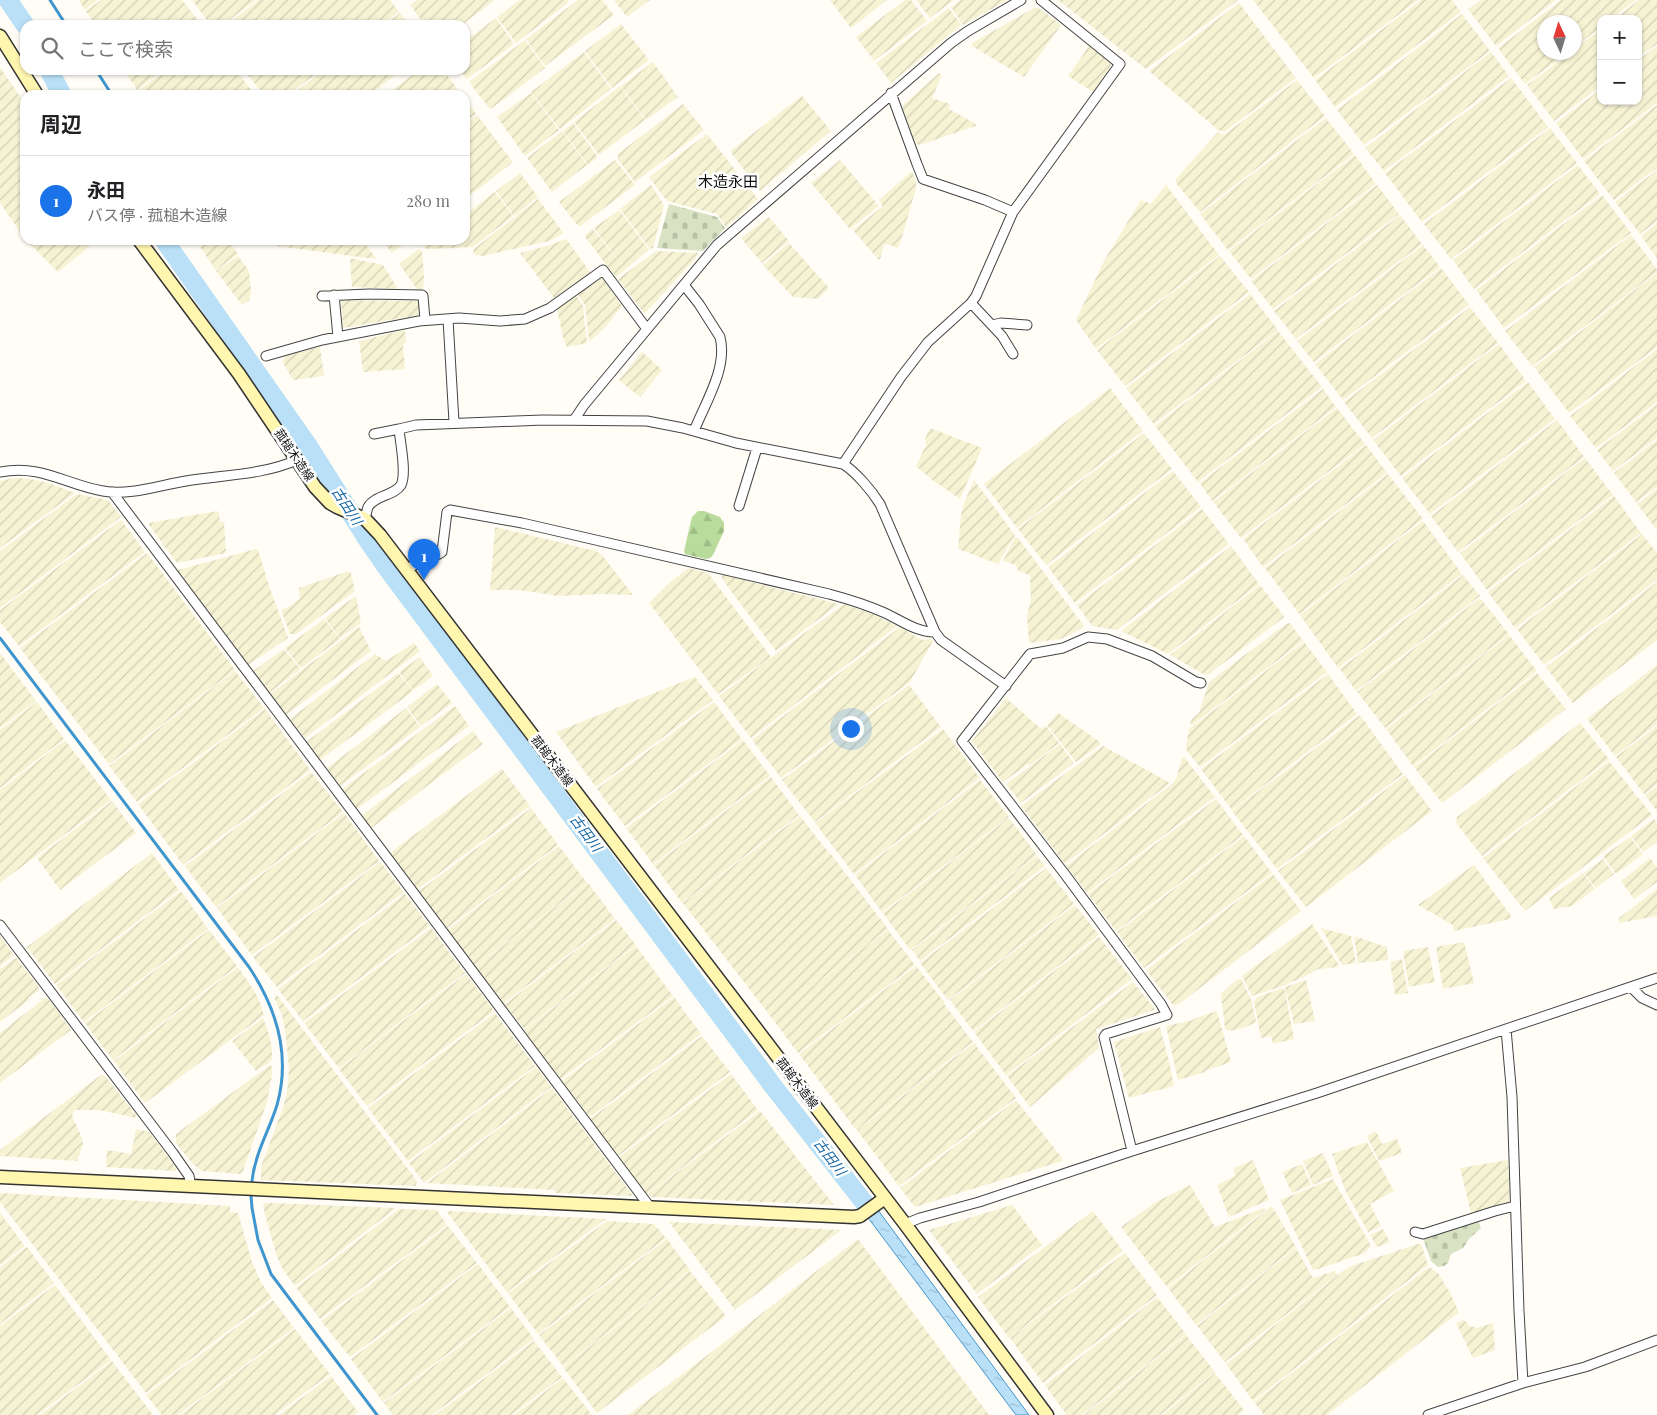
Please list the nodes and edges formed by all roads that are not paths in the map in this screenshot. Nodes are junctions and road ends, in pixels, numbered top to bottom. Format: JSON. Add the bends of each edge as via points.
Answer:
{"nodes":[{"id":1,"x":1021,"y":0,"type":"edge"},
{"id":2,"x":1041,"y":0,"type":"edge"},
{"id":3,"x":0,"y":36,"type":"edge"},
{"id":4,"x":20,"y":68,"type":"edge"},
{"id":5,"x":24,"y":75,"type":"edge"},
{"id":6,"x":34,"y":90,"type":"edge"},
{"id":7,"x":891,"y":93,"type":"junction"},
{"id":8,"x":1013,"y":212,"type":"junction"},
{"id":9,"x":143,"y":245,"type":"edge"},
{"id":10,"x":684,"y":284,"type":"junction"},
{"id":11,"x":334,"y":295,"type":"junction"},
{"id":12,"x":322,"y":296,"type":"dead end"},
{"id":13,"x":971,"y":303,"type":"junction"},
{"id":14,"x":448,"y":319,"type":"junction"},
{"id":15,"x":425,"y":320,"type":"junction"},
{"id":16,"x":992,"y":325,"type":"junction"},
{"id":17,"x":1026,"y":325,"type":"dead end"},
{"id":18,"x":648,"y":329,"type":"junction"},
{"id":19,"x":338,"y":337,"type":"junction"},
{"id":20,"x":1013,"y":354,"type":"dead end"},
{"id":21,"x":266,"y":356,"type":"dead end"},
{"id":22,"x":574,"y":420,"type":"junction"},
{"id":23,"x":454,"y":422,"type":"junction"},
{"id":24,"x":399,"y":429,"type":"junction"},
{"id":25,"x":694,"y":431,"type":"junction"},
{"id":26,"x":374,"y":434,"type":"dead end"},
{"id":27,"x":757,"y":448,"type":"junction"},
{"id":28,"x":297,"y":460,"type":"junction"},
{"id":29,"x":843,"y":464,"type":"junction"},
{"id":30,"x":0,"y":472,"type":"edge"},
{"id":31,"x":112,"y":492,"type":"junction"},
{"id":32,"x":739,"y":506,"type":"dead end"},
{"id":33,"x":364,"y":518,"type":"junction"},
{"id":34,"x":406,"y":569,"type":"junction"},
{"id":35,"x":936,"y":632,"type":"junction"},
{"id":36,"x":1201,"y":683,"type":"dead end"},
{"id":37,"x":1006,"y":686,"type":"junction"},
{"id":38,"x":0,"y":926,"type":"edge"},
{"id":39,"x":1657,"y":978,"type":"edge"},
{"id":40,"x":1631,"y":987,"type":"junction"},
{"id":41,"x":1657,"y":1005,"type":"edge"},
{"id":42,"x":1506,"y":1029,"type":"junction"},
{"id":43,"x":1132,"y":1151,"type":"junction"},
{"id":44,"x":0,"y":1177,"type":"edge"},
{"id":45,"x":192,"y":1186,"type":"junction"},
{"id":46,"x":882,"y":1201,"type":"junction"},
{"id":47,"x":1515,"y":1206,"type":"junction"},
{"id":48,"x":650,"y":1207,"type":"junction"},
{"id":49,"x":905,"y":1224,"type":"junction"},
{"id":50,"x":1415,"y":1232,"type":"dead end"},
{"id":51,"x":1657,"y":1340,"type":"edge"},
{"id":52,"x":1523,"y":1383,"type":"junction"},
{"id":53,"x":1048,"y":1415,"type":"edge"},
{"id":54,"x":1428,"y":1415,"type":"edge"}],
"edges":[{"from":1,"to":7,"type":"street","via":[[959,37]]},
{"from":2,"to":8,"type":"street","via":[[1120,64]]},
{"from":3,"to":4,"type":"main road"},
{"from":5,"to":6,"type":"main road"},
{"from":7,"to":8,"type":"street","via":[[924,179]]},
{"from":7,"to":10,"type":"street","via":[[735,228]]},
{"from":8,"to":13,"type":"street"},
{"from":9,"to":28,"type":"main road","name":"菰槌木造線","via":[[239,374]]},
{"from":10,"to":18,"type":"street"},
{"from":10,"to":25,"type":"street","via":[[722,344],[716,380]]},
{"from":11,"to":12,"type":"street"},
{"from":11,"to":15,"type":"street","via":[[422,295]]},
{"from":11,"to":19,"type":"street"},
{"from":13,"to":16,"type":"street"},
{"from":13,"to":29,"type":"street","via":[[928,342]]},
{"from":14,"to":15,"type":"street"},
{"from":14,"to":18,"type":"street","via":[[525,319],[550,308],[603,270]]},
{"from":14,"to":23,"type":"street"},
{"from":15,"to":19,"type":"street"},
{"from":16,"to":17,"type":"street"},
{"from":16,"to":20,"type":"street"},
{"from":18,"to":22,"type":"street"},
{"from":19,"to":21,"type":"street"},
{"from":22,"to":23,"type":"street"},
{"from":22,"to":25,"type":"street","via":[[647,421]]},
{"from":23,"to":24,"type":"street"},
{"from":24,"to":26,"type":"street"},
{"from":24,"to":33,"type":"street","via":[[402,482],[394,491],[372,503]]},
{"from":25,"to":27,"type":"street"},
{"from":27,"to":29,"type":"street"},
{"from":27,"to":32,"type":"street"},
{"from":28,"to":31,"type":"street","via":[[260,470]]},
{"from":28,"to":33,"type":"main road","name":"菰槌木造線","via":[[324,498],[337,508]]},
{"from":29,"to":35,"type":"street","via":[[880,504]]},
{"from":30,"to":31,"type":"street","via":[[40,472],[94,490]]},
{"from":31,"to":48,"type":"street"},
{"from":33,"to":34,"type":"main road","name":"菰槌木造線"},
{"from":34,"to":35,"type":"street","via":[[442,552],[447,512],[450,510],[522,523],[828,594],[883,612],[919,630]]},
{"from":34,"to":46,"type":"main road","name":"菰槌木造線"},
{"from":35,"to":37,"type":"street","via":[[941,640]]},
{"from":36,"to":37,"type":"street","via":[[1138,649],[1088,637],[1063,648],[1030,654]]},
{"from":37,"to":43,"type":"street","via":[[962,741],[1070,880],[1167,1015],[1116,1030],[1104,1037]]},
{"from":38,"to":45,"type":"street","via":[[173,1153]]},
{"from":39,"to":40,"type":"street"},
{"from":40,"to":41,"type":"street","via":[[1642,998]]},
{"from":40,"to":42,"type":"street"},
{"from":42,"to":43,"type":"street"},
{"from":42,"to":47,"type":"street","via":[[1512,1097]]},
{"from":43,"to":49,"type":"street"},
{"from":44,"to":45,"type":"main road"},
{"from":45,"to":48,"type":"main road"},
{"from":46,"to":48,"type":"main road","via":[[854,1217]]},
{"from":46,"to":49,"type":"main road","name":"菰槌木造線"},
{"from":47,"to":50,"type":"street","via":[[1423,1234]]},
{"from":47,"to":52,"type":"street"},
{"from":49,"to":53,"type":"main road","name":"菰槌木造線"},
{"from":51,"to":52,"type":"street","via":[[1585,1366]]},
{"from":52,"to":54,"type":"street"}]}
